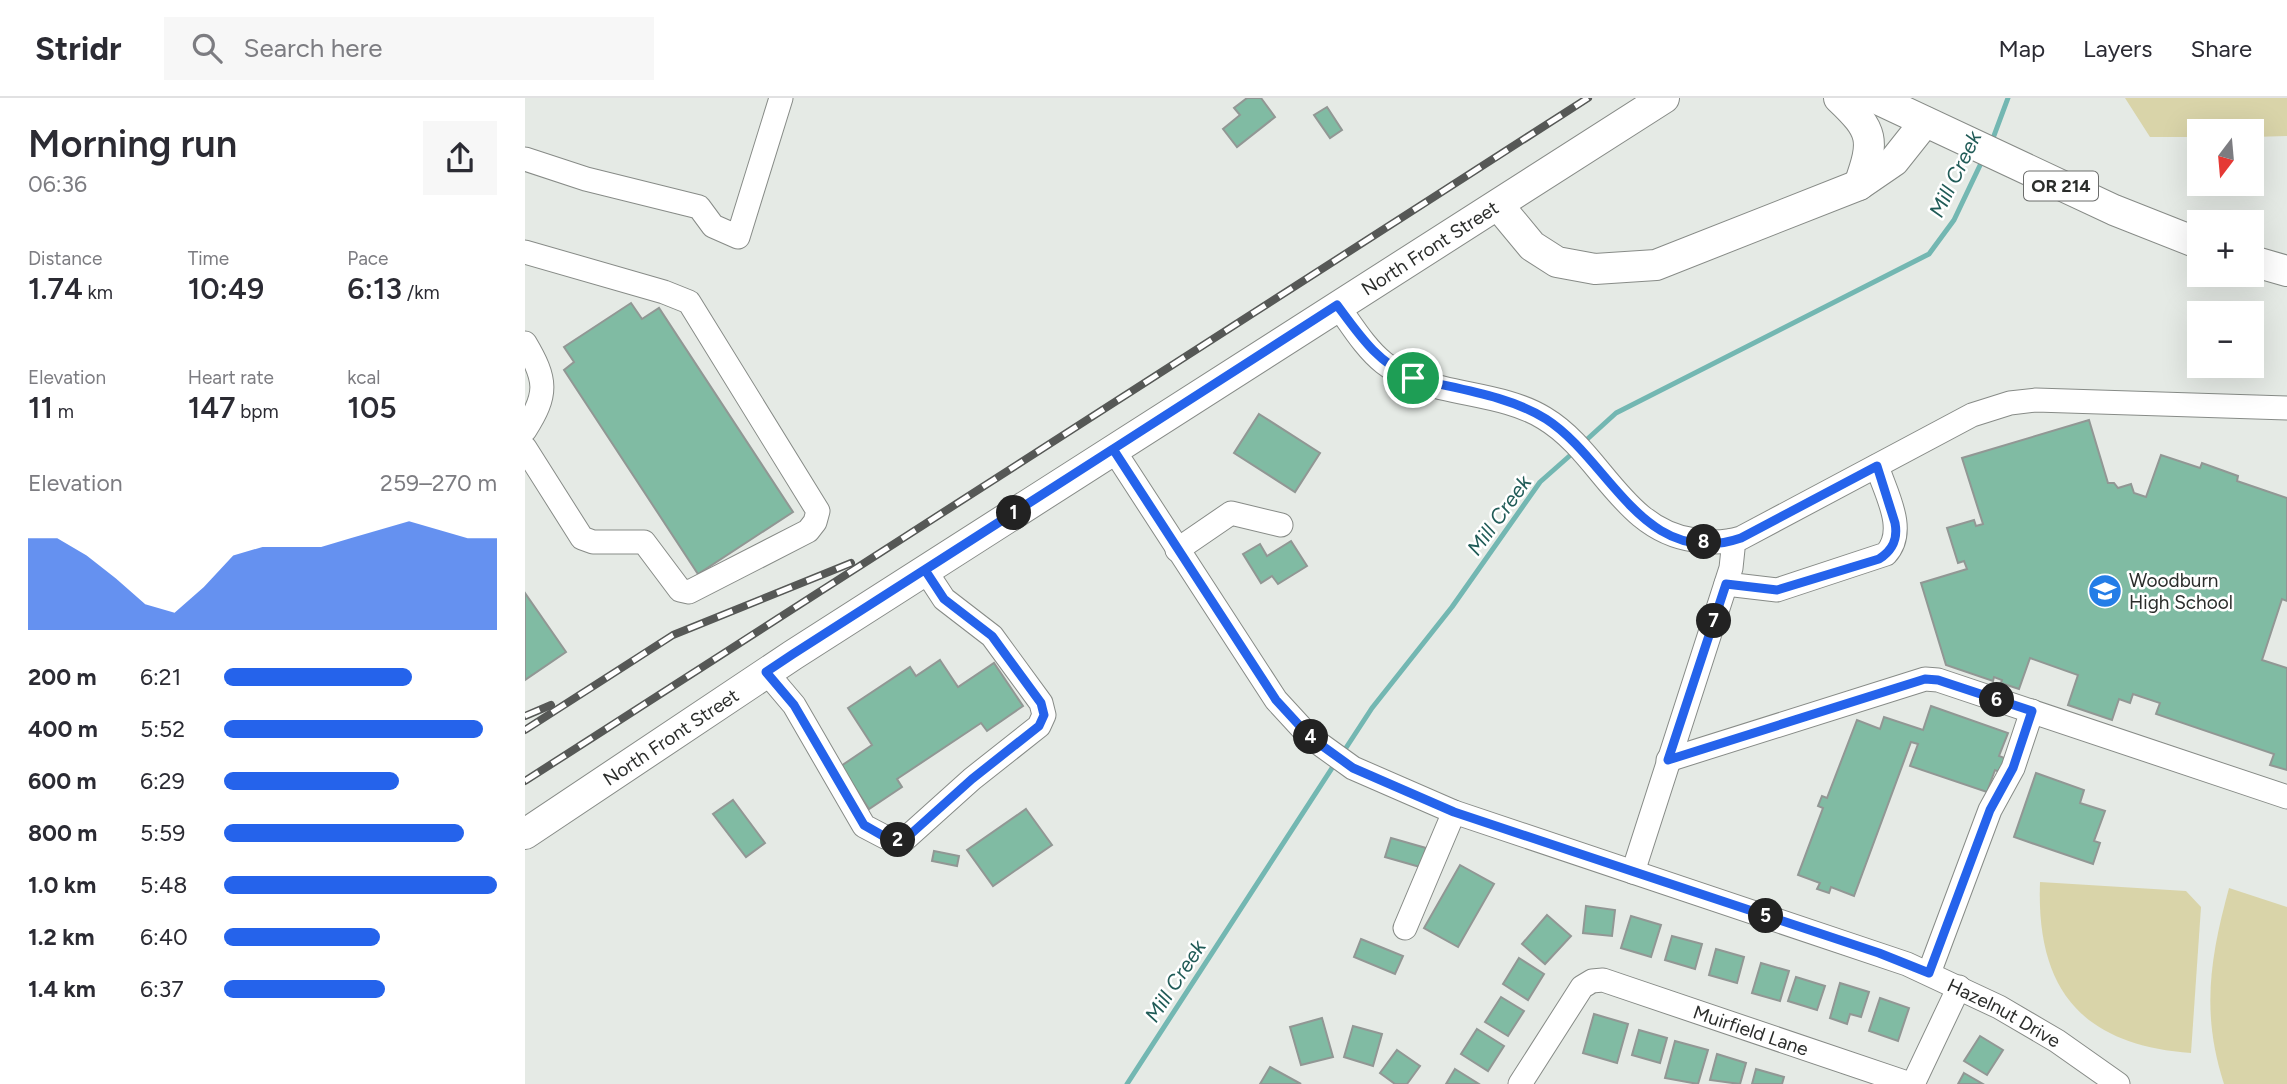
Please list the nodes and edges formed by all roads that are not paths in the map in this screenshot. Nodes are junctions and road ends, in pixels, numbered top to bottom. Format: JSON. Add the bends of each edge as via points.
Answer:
{"nodes":[{"id":1,"x":781,"y":98,"type":"edge"},
{"id":2,"x":1664,"y":98,"type":"edge"},
{"id":3,"x":1839,"y":98,"type":"edge"},
{"id":4,"x":1875,"y":98,"type":"edge"},
{"id":5,"x":1925,"y":122,"type":"junction"},
{"id":6,"x":525,"y":159,"type":"edge"},
{"id":7,"x":1859,"y":185,"type":"junction"},
{"id":8,"x":1498,"y":205,"type":"junction"},
{"id":9,"x":2187,"y":239,"type":"edge"},
{"id":10,"x":525,"y":252,"type":"edge"},
{"id":11,"x":2264,"y":264,"type":"edge"},
{"id":12,"x":2287,"y":271,"type":"edge"},
{"id":13,"x":1337,"y":305,"type":"junction"},
{"id":14,"x":525,"y":343,"type":"edge"},
{"id":15,"x":2287,"y":408,"type":"edge"},
{"id":16,"x":525,"y":430,"type":"edge"},
{"id":17,"x":525,"y":448,"type":"edge"},
{"id":18,"x":1113,"y":449,"type":"junction"},
{"id":19,"x":1877,"y":466,"type":"junction"},
{"id":20,"x":1282,"y":525,"type":"dead end"},
{"id":21,"x":1730,"y":541,"type":"junction"},
{"id":22,"x":1177,"y":550,"type":"junction"},
{"id":23,"x":925,"y":570,"type":"junction"},
{"id":24,"x":1726,"y":584,"type":"junction"},
{"id":25,"x":766,"y":672,"type":"junction"},
{"id":26,"x":2032,"y":711,"type":"junction"},
{"id":27,"x":1668,"y":760,"type":"junction"},
{"id":28,"x":2287,"y":797,"type":"edge"},
{"id":29,"x":1454,"y":812,"type":"junction"},
{"id":30,"x":525,"y":834,"type":"edge"},
{"id":31,"x":1633,"y":872,"type":"junction"},
{"id":32,"x":1405,"y":928,"type":"dead end"},
{"id":33,"x":1929,"y":973,"type":"junction"},
{"id":34,"x":1959,"y":987,"type":"junction"},
{"id":35,"x":1520,"y":1084,"type":"edge"},
{"id":36,"x":1911,"y":1084,"type":"edge"},
{"id":37,"x":2118,"y":1084,"type":"edge"}],
"edges":[{"from":1,"to":6,"type":"street","via":[[738,237],[713,226],[699,206]]},
{"from":2,"to":8,"type":"main road","name":"North Front Street"},
{"from":3,"to":7,"type":"main road","via":[[1871,138]]},
{"from":4,"to":5,"type":"main road","number":"OR 214"},
{"from":5,"to":7,"type":"main road","via":[[1894,162]]},
{"from":5,"to":9,"type":"main road","number":"OR 214"},
{"from":7,"to":8,"type":"main road","via":[[1670,261],[1625,269],[1581,268],[1549,258],[1524,238]]},
{"from":8,"to":13,"type":"main road","name":"North Front Street"},
{"from":10,"to":17,"type":"street","via":[[689,302],[818,511],[808,531],[689,592],[674,584],[643,542],[582,538]]},
{"from":11,"to":12,"type":"main road"},
{"from":13,"to":18,"type":"main road","name":"North Front Street"},
{"from":13,"to":21,"type":"street","via":[[1372,352],[1398,372],[1523,407],[1548,420],[1623,500],[1657,529],[1687,540]]},
{"from":14,"to":16,"type":"street","via":[[539,366],[544,392]]},
{"from":15,"to":19,"type":"street","via":[[2010,403],[1972,415]]},
{"from":18,"to":22,"type":"street","name":"Hazelnut Drive"},
{"from":18,"to":23,"type":"main road","name":"North Front Street"},
{"from":19,"to":21,"type":"street"},
{"from":19,"to":24,"type":"street","via":[[1897,531],[1886,554],[1777,590]]},
{"from":20,"to":22,"type":"street","via":[[1231,513]]},
{"from":21,"to":24,"type":"street","via":[[1732,559]]},
{"from":22,"to":29,"type":"street","name":"Hazelnut Drive","via":[[1276,700],[1324,747],[1353,768]]},
{"from":23,"to":25,"type":"main road","name":"North Front Street"},
{"from":23,"to":25,"type":"street","via":[[944,599],[992,636],[1041,703],[1044,715],[1039,726],[903,841],[864,825],[794,705]]},
{"from":24,"to":27,"type":"street"},
{"from":25,"to":30,"type":"main road","name":"North Front Street"},
{"from":26,"to":27,"type":"street","via":[[1925,679]]},
{"from":26,"to":28,"type":"street"},
{"from":26,"to":33,"type":"street"},
{"from":27,"to":31,"type":"street"},
{"from":29,"to":31,"type":"street","name":"Hazelnut Drive"},
{"from":29,"to":32,"type":"street"},
{"from":31,"to":33,"type":"street","name":"Hazelnut Drive"},
{"from":33,"to":34,"type":"street","name":"Hazelnut Drive"},
{"from":34,"to":36,"type":"street"},
{"from":34,"to":37,"type":"street","name":"Hazelnut Drive","via":[[2057,1041]]},
{"from":35,"to":36,"type":"street","name":"Muirfield Lane","via":[[1575,996],[1592,981],[1617,984]]}]}
